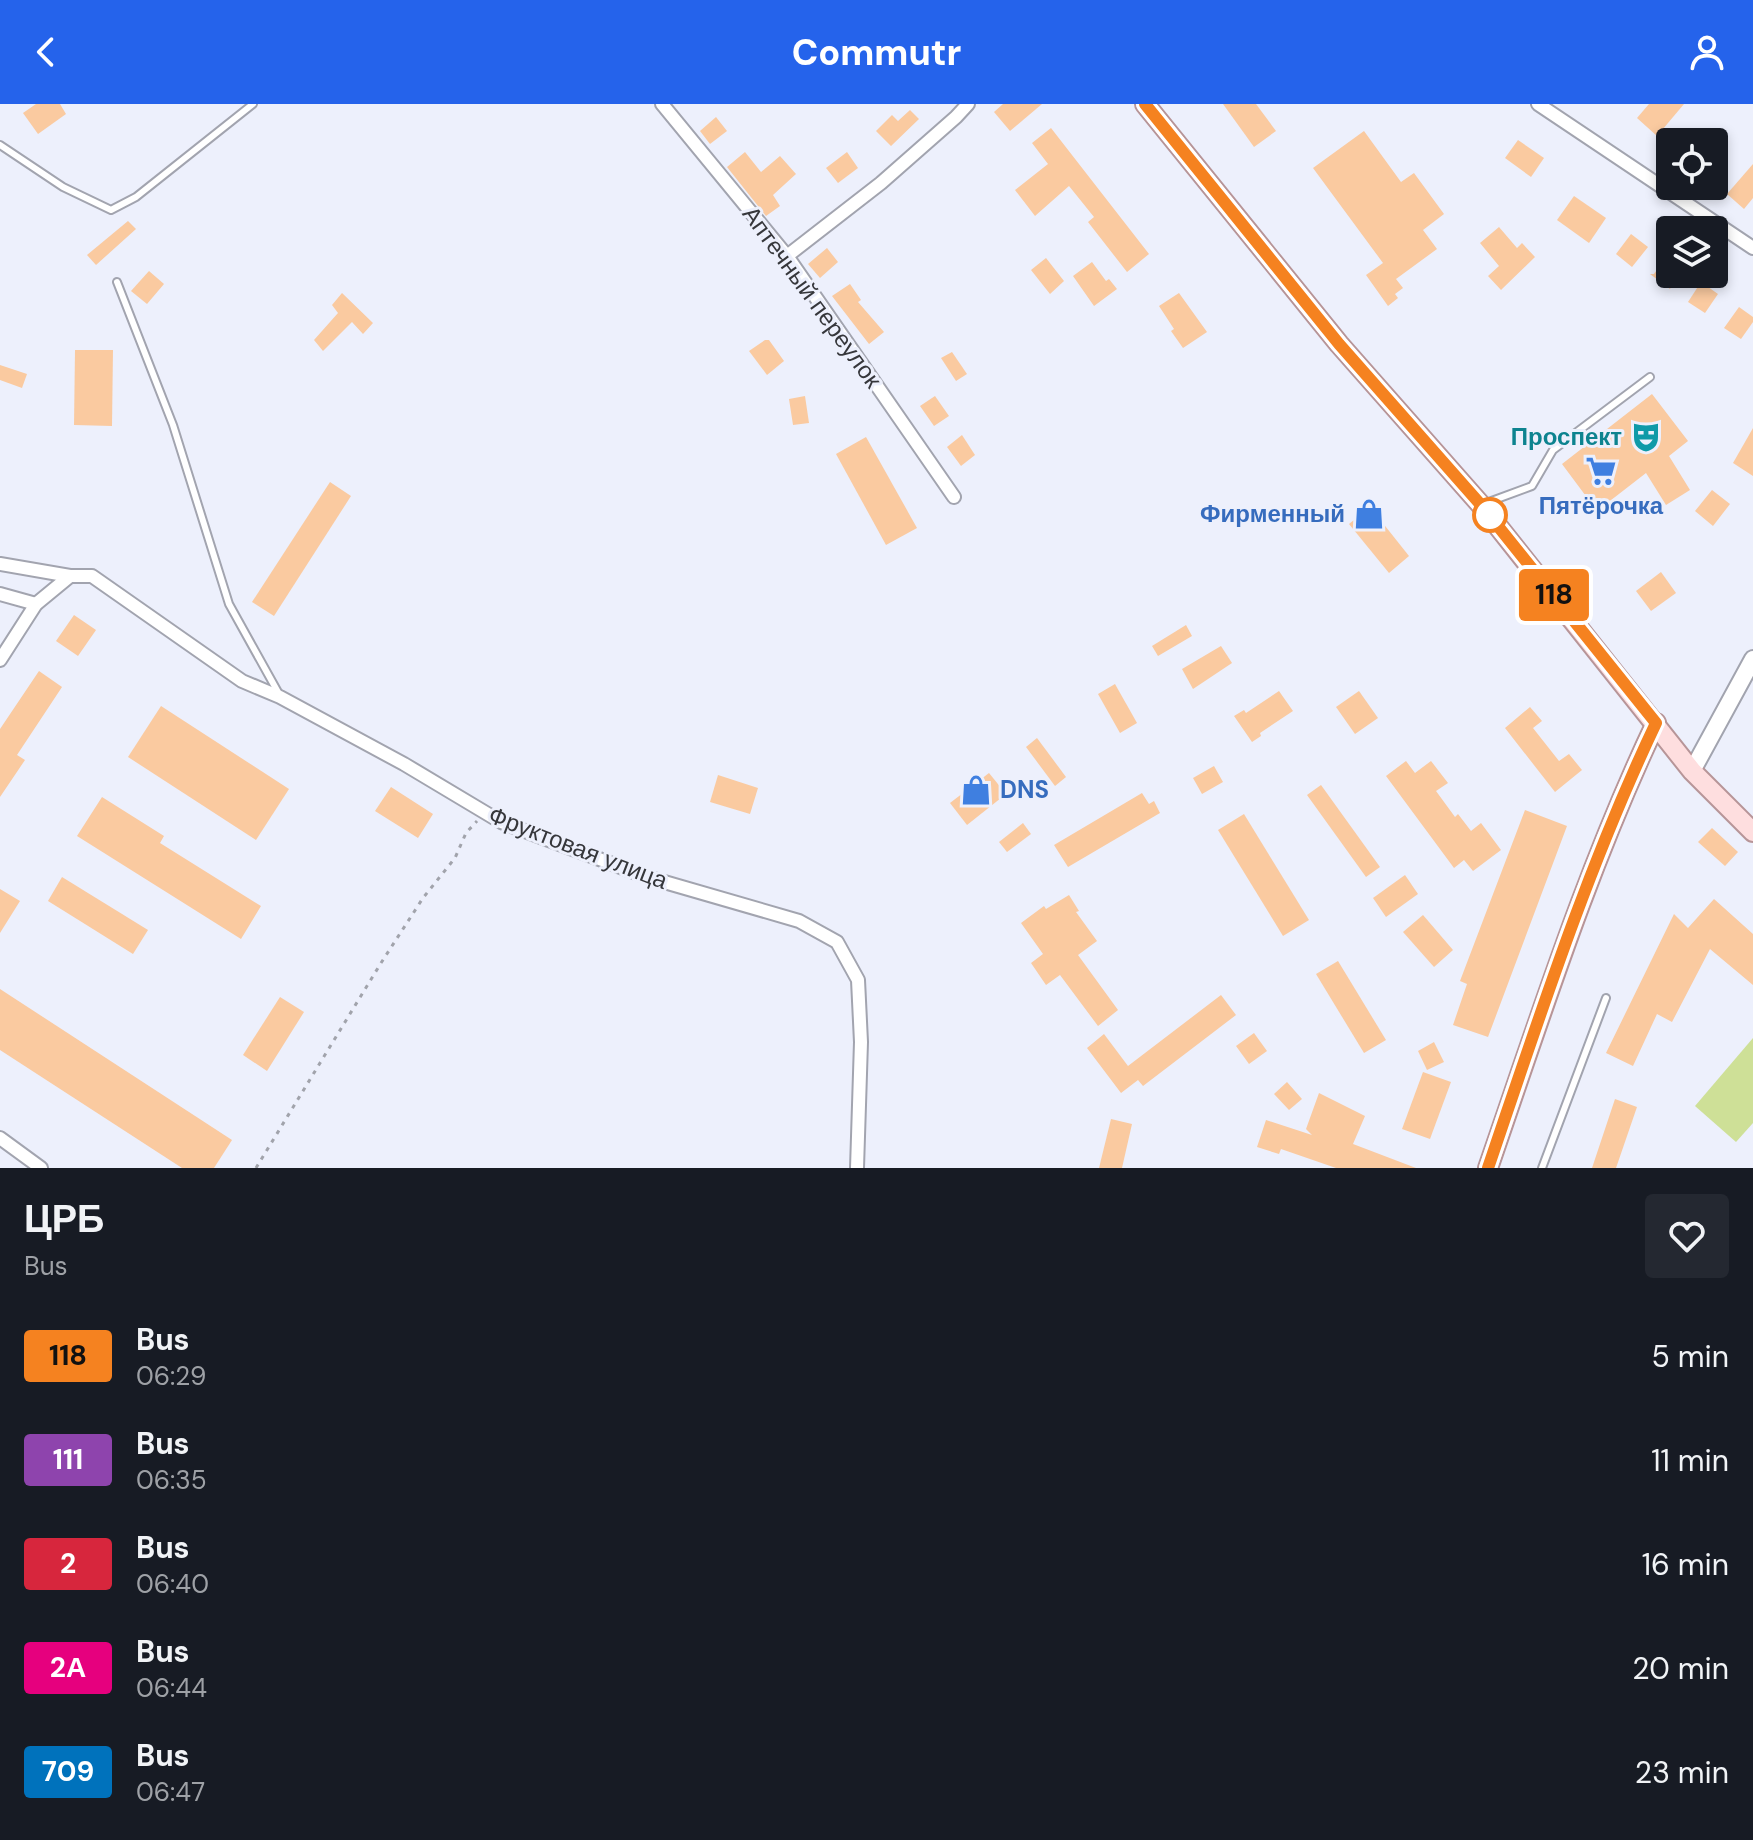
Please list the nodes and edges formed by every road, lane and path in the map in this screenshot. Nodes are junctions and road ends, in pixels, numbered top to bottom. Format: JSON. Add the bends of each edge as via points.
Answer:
{"nodes":[{"id":1,"x":253,"y":104,"type":"edge"},
{"id":2,"x":662,"y":104,"type":"edge"},
{"id":3,"x":968,"y":104,"type":"edge"},
{"id":4,"x":1145,"y":104,"type":"edge"},
{"id":5,"x":1538,"y":104,"type":"edge"},
{"id":6,"x":0,"y":145,"type":"edge"},
{"id":7,"x":1753,"y":248,"type":"edge"},
{"id":8,"x":787,"y":256,"type":"junction"},
{"id":9,"x":117,"y":282,"type":"dead end"},
{"id":10,"x":1650,"y":377,"type":"dead end"},
{"id":11,"x":954,"y":497,"type":"dead end"},
{"id":12,"x":1481,"y":505,"type":"junction"},
{"id":13,"x":0,"y":564,"type":"edge"},
{"id":14,"x":70,"y":576,"type":"junction"},
{"id":15,"x":0,"y":594,"type":"edge"},
{"id":16,"x":36,"y":604,"type":"junction"},
{"id":17,"x":1753,"y":659,"type":"edge"},
{"id":18,"x":0,"y":660,"type":"edge"},
{"id":19,"x":280,"y":697,"type":"junction"},
{"id":20,"x":1656,"y":723,"type":"junction"},
{"id":21,"x":1692,"y":771,"type":"junction"},
{"id":22,"x":501,"y":822,"type":"junction"},
{"id":23,"x":1753,"y":832,"type":"edge"},
{"id":24,"x":1606,"y":998,"type":"dead end"},
{"id":25,"x":0,"y":1138,"type":"edge"},
{"id":26,"x":41,"y":1168,"type":"edge"},
{"id":27,"x":256,"y":1168,"type":"edge"},
{"id":28,"x":857,"y":1168,"type":"edge"},
{"id":29,"x":1488,"y":1168,"type":"edge"},
{"id":30,"x":1542,"y":1168,"type":"edge"}],
"edges":[{"from":1,"to":6,"type":"lane","via":[[136,197],[111,210],[63,187]]},
{"from":2,"to":8,"type":"street","name":"Аптечный переулок"},
{"from":3,"to":8,"type":"street","via":[[881,183]]},
{"from":4,"to":12,"type":"main road","via":[[1339,344]]},
{"from":5,"to":7,"type":"street"},
{"from":8,"to":11,"type":"street","name":"Аптечный переулок"},
{"from":9,"to":19,"type":"lane","via":[[173,425],[229,604]]},
{"from":10,"to":12,"type":"lane","via":[[1553,450],[1532,486]]},
{"from":12,"to":20,"type":"main road"},
{"from":13,"to":14,"type":"street","name":"Фруктовая улица"},
{"from":14,"to":16,"type":"street"},
{"from":14,"to":19,"type":"street","name":"Фруктовая улица","via":[[92,576],[242,681]]},
{"from":15,"to":16,"type":"street"},
{"from":16,"to":18,"type":"street"},
{"from":17,"to":21,"type":"main road"},
{"from":19,"to":22,"type":"street","name":"Фруктовая улица"},
{"from":20,"to":21,"type":"main road"},
{"from":20,"to":29,"type":"main road","via":[[1582,897]]},
{"from":21,"to":23,"type":"main road"},
{"from":22,"to":27,"type":"path","via":[[482,819],[471,825]]},
{"from":22,"to":28,"type":"street","name":"Фруктовая улица","via":[[647,877],[799,921],[837,942],[858,980]]},
{"from":24,"to":30,"type":"lane"},
{"from":25,"to":26,"type":"street"}]}
